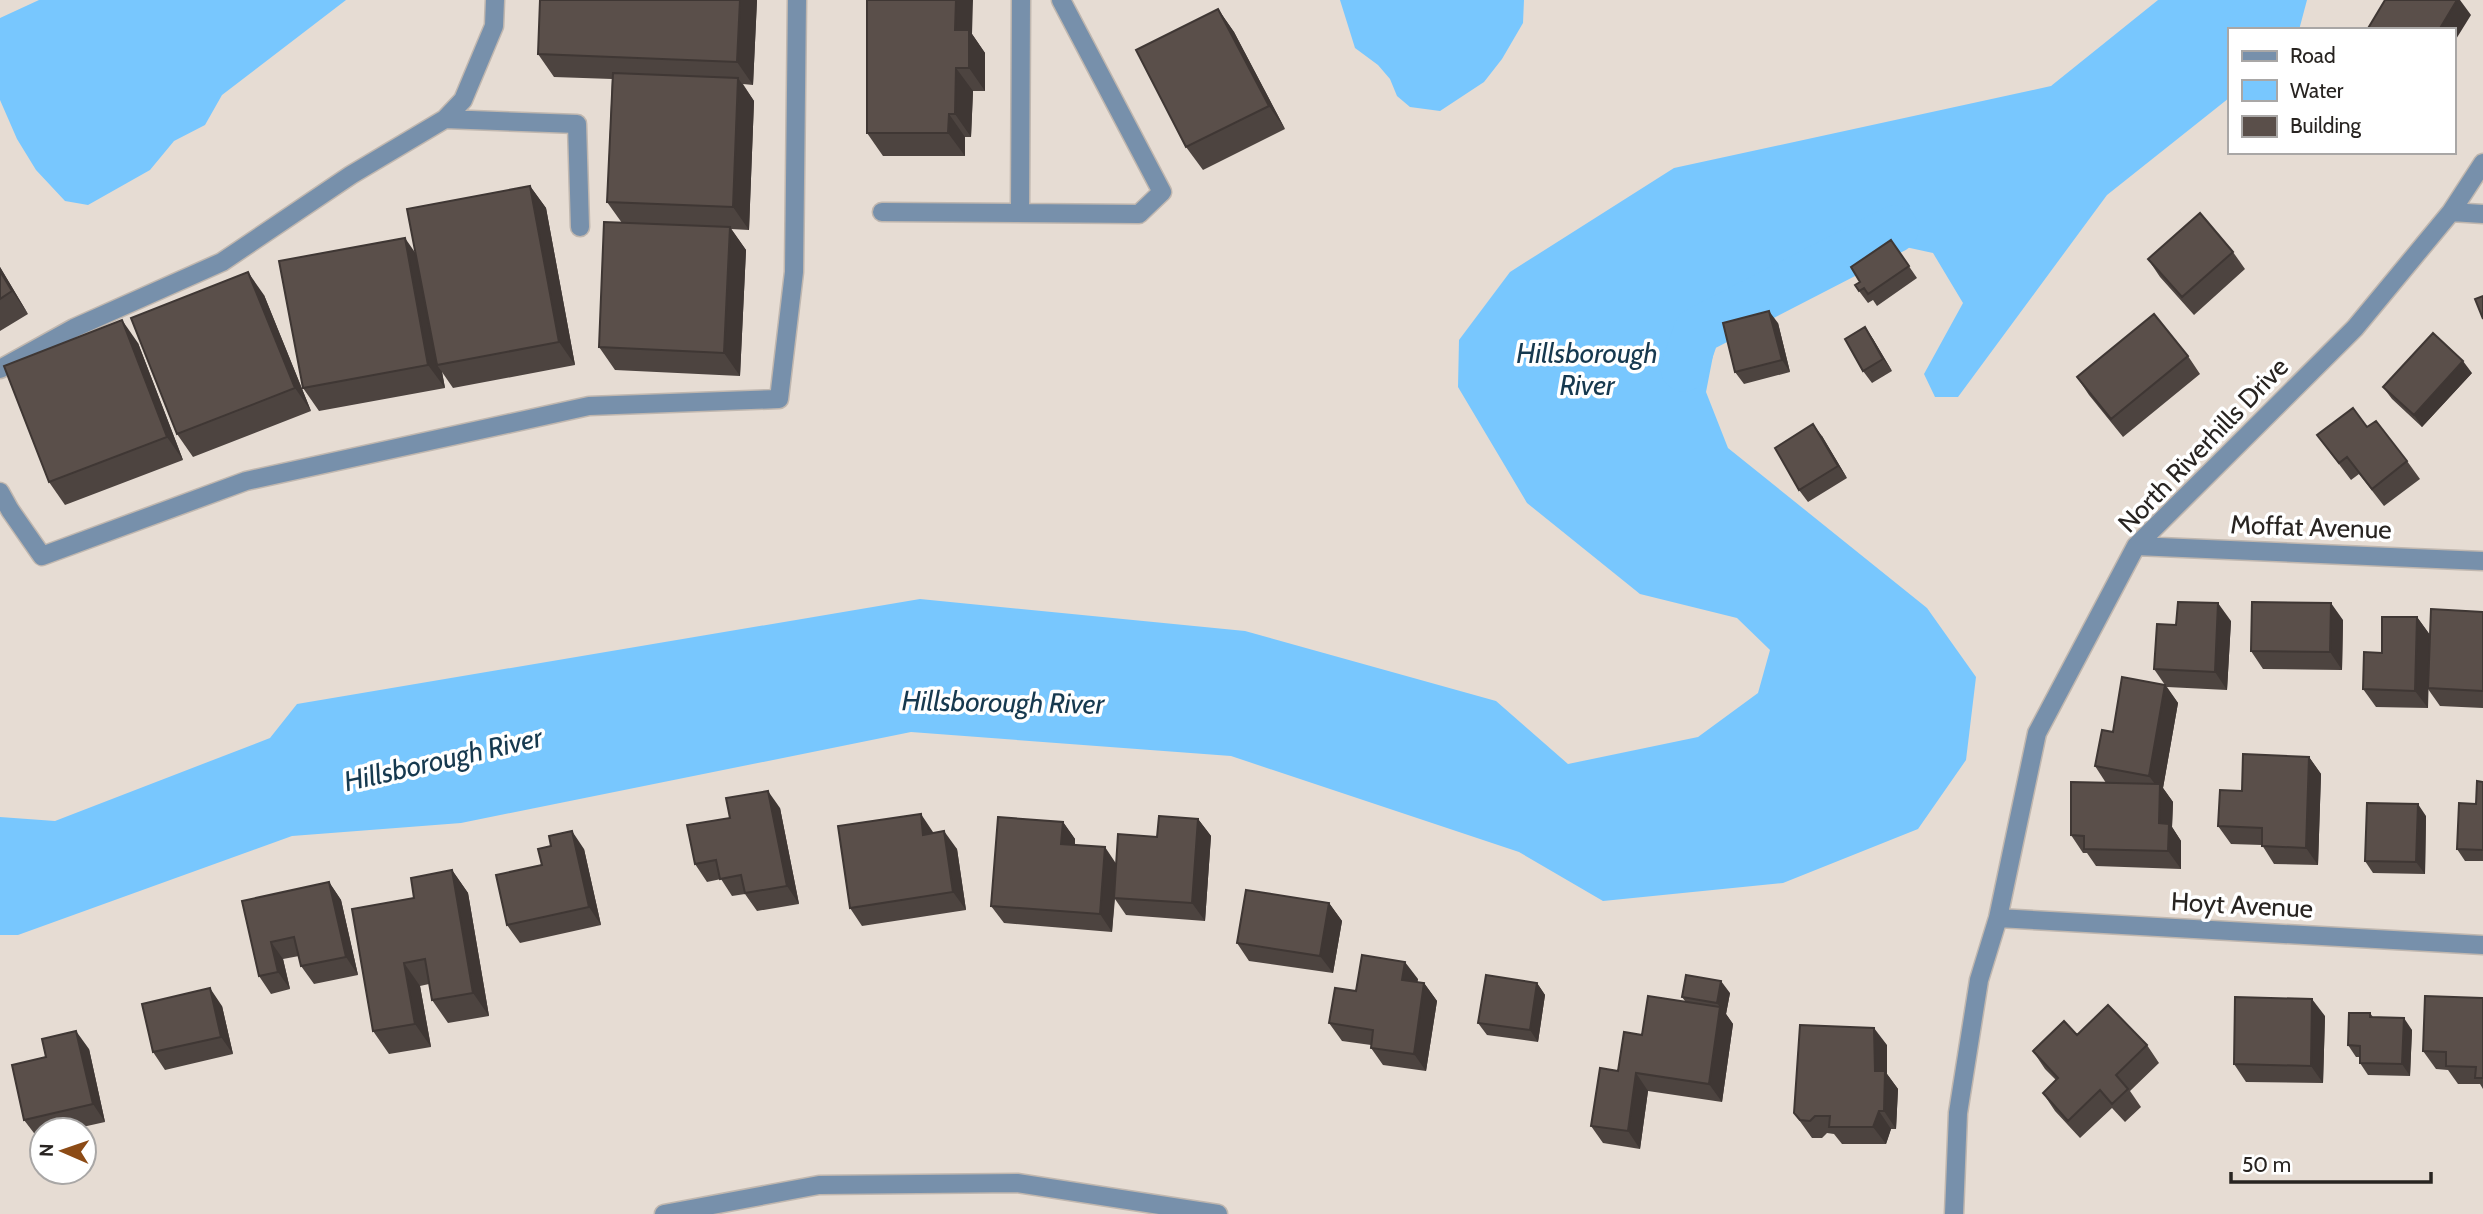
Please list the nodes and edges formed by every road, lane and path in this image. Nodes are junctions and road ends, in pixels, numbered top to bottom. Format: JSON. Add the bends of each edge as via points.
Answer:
{"nodes":[{"id":1,"x":495,"y":0,"type":"edge"},
{"id":2,"x":797,"y":0,"type":"edge"},
{"id":3,"x":1021,"y":0,"type":"edge"},
{"id":4,"x":1061,"y":0,"type":"edge"},
{"id":5,"x":445,"y":119,"type":"junction"},
{"id":6,"x":2483,"y":163,"type":"edge"},
{"id":7,"x":882,"y":212,"type":"dead end"},
{"id":8,"x":2451,"y":212,"type":"junction"},
{"id":9,"x":1020,"y":213,"type":"junction"},
{"id":10,"x":2483,"y":214,"type":"edge"},
{"id":11,"x":580,"y":226,"type":"dead end"},
{"id":12,"x":0,"y":369,"type":"edge"},
{"id":13,"x":0,"y":492,"type":"edge"},
{"id":14,"x":2136,"y":546,"type":"junction"},
{"id":15,"x":2483,"y":561,"type":"edge"},
{"id":16,"x":1998,"y":918,"type":"junction"},
{"id":17,"x":2483,"y":945,"type":"edge"},
{"id":18,"x":664,"y":1214,"type":"edge"},
{"id":19,"x":1218,"y":1214,"type":"edge"},
{"id":20,"x":1954,"y":1214,"type":"edge"}],
"edges":[{"from":1,"to":5,"type":"street","via":[[494,26],[463,100]]},
{"from":2,"to":13,"type":"street","via":[[794,272],[779,399],[589,406],[246,481],[42,556]]},
{"from":3,"to":9,"type":"street"},
{"from":4,"to":9,"type":"street","via":[[1162,192],[1139,214]]},
{"from":5,"to":11,"type":"street","via":[[578,124]]},
{"from":5,"to":12,"type":"street","via":[[351,175],[222,262],[74,328]]},
{"from":6,"to":8,"type":"street","name":"North Riverhills Drive"},
{"from":7,"to":9,"type":"street"},
{"from":8,"to":10,"type":"street"},
{"from":8,"to":14,"type":"street","name":"North Riverhills Drive","via":[[2355,328]]},
{"from":14,"to":15,"type":"street","name":"Moffat Avenue"},
{"from":14,"to":16,"type":"street","name":"North Riverhills Drive","via":[[2037,733]]},
{"from":16,"to":17,"type":"street","name":"Hoyt Avenue"},
{"from":16,"to":20,"type":"street","name":"North Riverhills Drive","via":[[1979,980],[1958,1113]]},
{"from":18,"to":19,"type":"street","via":[[819,1185],[1017,1182]]}]}
